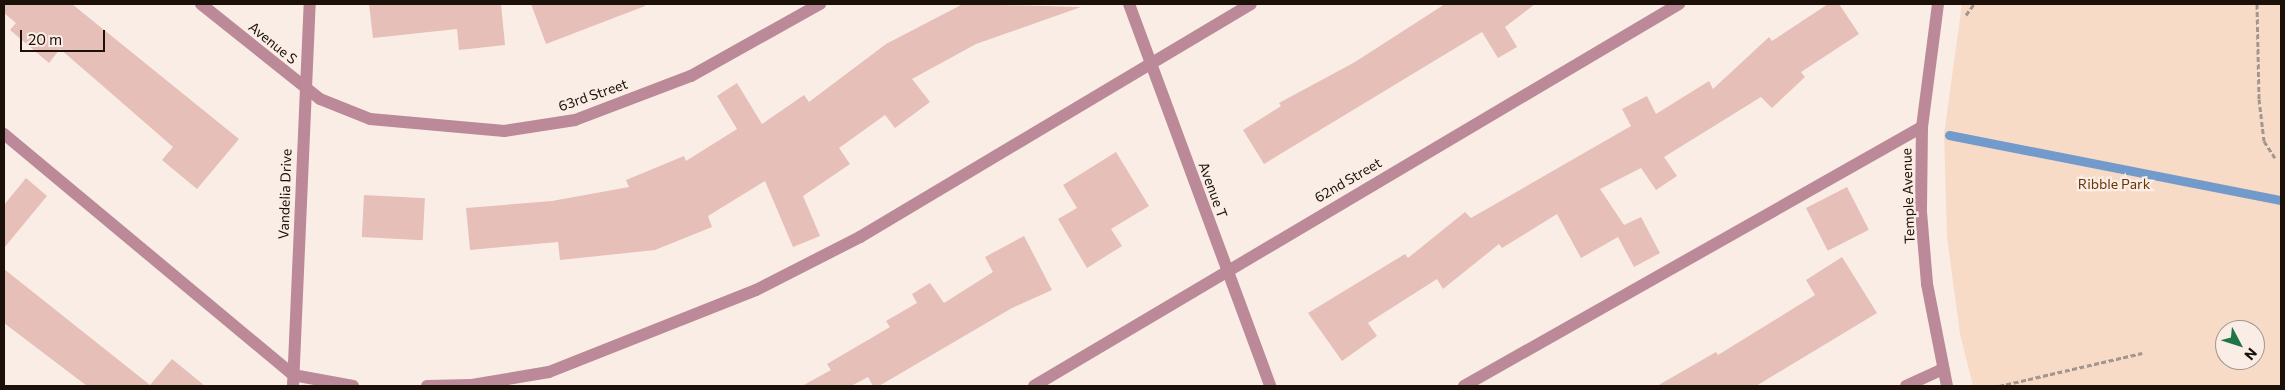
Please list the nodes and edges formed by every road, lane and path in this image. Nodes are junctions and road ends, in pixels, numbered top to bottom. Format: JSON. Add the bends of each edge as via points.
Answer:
{"nodes":[{"id":1,"x":201,"y":4,"type":"edge"},
{"id":2,"x":310,"y":4,"type":"edge"},
{"id":3,"x":820,"y":4,"type":"edge"},
{"id":4,"x":1129,"y":4,"type":"edge"},
{"id":5,"x":1251,"y":4,"type":"edge"},
{"id":6,"x":1679,"y":4,"type":"edge"},
{"id":7,"x":1938,"y":4,"type":"edge"},
{"id":8,"x":1974,"y":4,"type":"edge"},
{"id":9,"x":2257,"y":4,"type":"edge"},
{"id":10,"x":1966,"y":15,"type":"dead end"},
{"id":11,"x":1150,"y":62,"type":"junction"},
{"id":12,"x":304,"y":86,"type":"junction"},
{"id":13,"x":1922,"y":127,"type":"junction"},
{"id":14,"x":4,"y":134,"type":"edge"},
{"id":15,"x":2275,"y":158,"type":"dead end"},
{"id":16,"x":1226,"y":270,"type":"junction"},
{"id":17,"x":2142,"y":353,"type":"dead end"},
{"id":18,"x":1943,"y":369,"type":"junction"},
{"id":19,"x":293,"y":380,"type":"edge"},
{"id":20,"x":353,"y":386,"type":"edge"},
{"id":21,"x":427,"y":386,"type":"edge"},
{"id":22,"x":1034,"y":386,"type":"edge"},
{"id":23,"x":1270,"y":386,"type":"edge"},
{"id":24,"x":1464,"y":386,"type":"edge"},
{"id":25,"x":1906,"y":386,"type":"edge"},
{"id":26,"x":1947,"y":386,"type":"edge"},
{"id":27,"x":1999,"y":386,"type":"edge"}],
"edges":[{"from":1,"to":12,"type":"street","name":"Avenue S"},
{"from":2,"to":12,"type":"street","name":"Vandelia Drive"},
{"from":3,"to":12,"type":"street","name":"63rd Street","via":[[691,76],[575,120],[504,131],[440,128],[370,119],[320,99]]},
{"from":4,"to":11,"type":"street","name":"Avenue T"},
{"from":5,"to":11,"type":"street"},
{"from":6,"to":16,"type":"street","name":"62nd Street"},
{"from":7,"to":13,"type":"street","name":"Temple Avenue"},
{"from":8,"to":10,"type":"path"},
{"from":9,"to":15,"type":"path","via":[[2256,57],[2264,141]]},
{"from":11,"to":16,"type":"street","name":"Avenue T"},
{"from":11,"to":21,"type":"street","via":[[860,237],[756,290],[548,372],[472,385]]},
{"from":12,"to":19,"type":"street","name":"Vandelia Drive"},
{"from":13,"to":18,"type":"street","name":"Temple Avenue","via":[[1927,284]]},
{"from":13,"to":24,"type":"street"},
{"from":14,"to":19,"type":"street"},
{"from":16,"to":22,"type":"street","name":"62nd Street"},
{"from":16,"to":23,"type":"street","name":"Avenue T"},
{"from":17,"to":27,"type":"path"},
{"from":18,"to":25,"type":"street"},
{"from":18,"to":26,"type":"street","name":"Temple Avenue"},
{"from":19,"to":20,"type":"street"}]}
